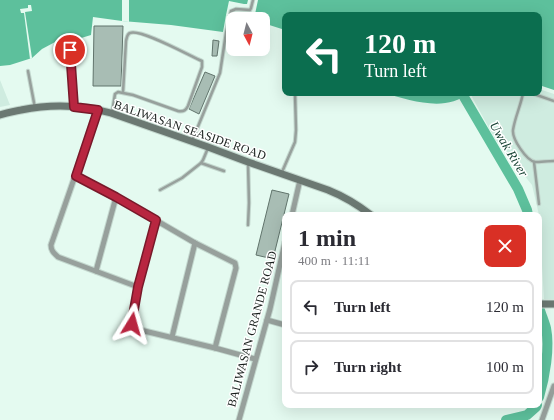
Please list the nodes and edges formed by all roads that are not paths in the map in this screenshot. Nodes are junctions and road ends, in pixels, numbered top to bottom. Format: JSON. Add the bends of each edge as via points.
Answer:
{"nodes":[{"id":1,"x":253,"y":0,"type":"edge"},
{"id":2,"x":70,"y":50,"type":"dead end"},
{"id":3,"x":28,"y":71,"type":"dead end"},
{"id":4,"x":123,"y":92,"type":"junction"},
{"id":5,"x":295,"y":96,"type":"edge"},
{"id":6,"x":522,"y":96,"type":"edge"},
{"id":7,"x":540,"y":96,"type":"edge"},
{"id":8,"x":554,"y":101,"type":"edge"},
{"id":9,"x":74,"y":107,"type":"junction"},
{"id":10,"x":35,"y":108,"type":"junction"},
{"id":11,"x":98,"y":110,"type":"junction"},
{"id":12,"x":111,"y":113,"type":"junction"},
{"id":13,"x":0,"y":115,"type":"edge"},
{"id":14,"x":192,"y":141,"type":"junction"},
{"id":15,"x":208,"y":146,"type":"junction"},
{"id":16,"x":554,"y":161,"type":"edge"},
{"id":17,"x":248,"y":162,"type":"junction"},
{"id":18,"x":534,"y":162,"type":"junction"},
{"id":19,"x":201,"y":163,"type":"junction"},
{"id":20,"x":224,"y":171,"type":"dead end"},
{"id":21,"x":282,"y":173,"type":"junction"},
{"id":22,"x":76,"y":176,"type":"junction"},
{"id":23,"x":300,"y":180,"type":"junction"},
{"id":24,"x":160,"y":190,"type":"dead end"},
{"id":25,"x":116,"y":197,"type":"junction"},
{"id":26,"x":539,"y":204,"type":"dead end"},
{"id":27,"x":293,"y":212,"type":"edge"},
{"id":28,"x":367,"y":212,"type":"edge"},
{"id":29,"x":156,"y":220,"type":"junction"},
{"id":30,"x":248,"y":225,"type":"dead end"},
{"id":31,"x":196,"y":242,"type":"junction"},
{"id":32,"x":282,"y":255,"type":"edge"},
{"id":33,"x":96,"y":271,"type":"junction"},
{"id":34,"x":138,"y":287,"type":"junction"},
{"id":35,"x":542,"y":304,"type":"edge"},
{"id":36,"x":554,"y":304,"type":"edge"},
{"id":37,"x":267,"y":320,"type":"junction"},
{"id":38,"x":282,"y":324,"type":"edge"},
{"id":39,"x":172,"y":337,"type":"junction"},
{"id":40,"x":216,"y":348,"type":"junction"},
{"id":41,"x":256,"y":359,"type":"junction"},
{"id":42,"x":554,"y":386,"type":"edge"},
{"id":43,"x":552,"y":400,"type":"edge"},
{"id":44,"x":239,"y":420,"type":"edge"},
{"id":45,"x":542,"y":420,"type":"edge"}],
"edges":[{"from":1,"to":14,"type":"lane","via":[[250,10],[231,11],[220,73]]},
{"from":2,"to":9,"type":"lane"},
{"from":3,"to":10,"type":"lane"},
{"from":4,"to":4,"type":"lane","via":[[181,112],[188,106],[202,61],[160,40],[136,32],[130,33],[126,40]]},
{"from":4,"to":12,"type":"lane","via":[[115,94]]},
{"from":5,"to":21,"type":"lane","via":[[295,142]]},
{"from":6,"to":18,"type":"lane","via":[[513,133],[518,145]]},
{"from":7,"to":8,"type":"lane"},
{"from":9,"to":10,"type":"main road","name":"BALIWASAN SEASIDE ROAD"},
{"from":9,"to":11,"type":"main road","name":"BALIWASAN SEASIDE ROAD"},
{"from":10,"to":13,"type":"main road","name":"BALIWASAN SEASIDE ROAD"},
{"from":11,"to":12,"type":"main road","name":"BALIWASAN SEASIDE ROAD"},
{"from":11,"to":22,"type":"street"},
{"from":12,"to":14,"type":"main road","name":"BALIWASAN SEASIDE ROAD"},
{"from":14,"to":15,"type":"main road","name":"BALIWASAN SEASIDE ROAD"},
{"from":15,"to":17,"type":"main road","name":"BALIWASAN SEASIDE ROAD"},
{"from":15,"to":19,"type":"lane"},
{"from":16,"to":18,"type":"lane"},
{"from":17,"to":21,"type":"main road","name":"BALIWASAN SEASIDE ROAD"},
{"from":17,"to":30,"type":"lane"},
{"from":18,"to":26,"type":"lane"},
{"from":19,"to":20,"type":"lane"},
{"from":19,"to":24,"type":"lane","via":[[182,178]]},
{"from":21,"to":23,"type":"main road","name":"BALIWASAN SEASIDE ROAD"},
{"from":22,"to":25,"type":"street"},
{"from":22,"to":33,"type":"street","via":[[51,248],[58,257]]},
{"from":23,"to":27,"type":"street"},
{"from":23,"to":28,"type":"main road","name":"BALIWASAN SEASIDE ROAD","via":[[340,195]]},
{"from":25,"to":29,"type":"street"},
{"from":25,"to":33,"type":"street"},
{"from":29,"to":31,"type":"street"},
{"from":29,"to":34,"type":"street"},
{"from":31,"to":39,"type":"street"},
{"from":31,"to":40,"type":"street","via":[[236,265]]},
{"from":32,"to":37,"type":"street","name":"BALIWASAN GRANDE ROAD"},
{"from":33,"to":34,"type":"street"},
{"from":34,"to":39,"type":"street","via":[[133,327]]},
{"from":35,"to":36,"type":"main road"},
{"from":37,"to":38,"type":"street"},
{"from":37,"to":41,"type":"street","name":"BALIWASAN GRANDE ROAD"},
{"from":39,"to":40,"type":"street"},
{"from":40,"to":41,"type":"street"},
{"from":41,"to":44,"type":"street","name":"BALIWASAN GRANDE ROAD"},
{"from":42,"to":43,"type":"street"},
{"from":43,"to":45,"type":"street"}]}
